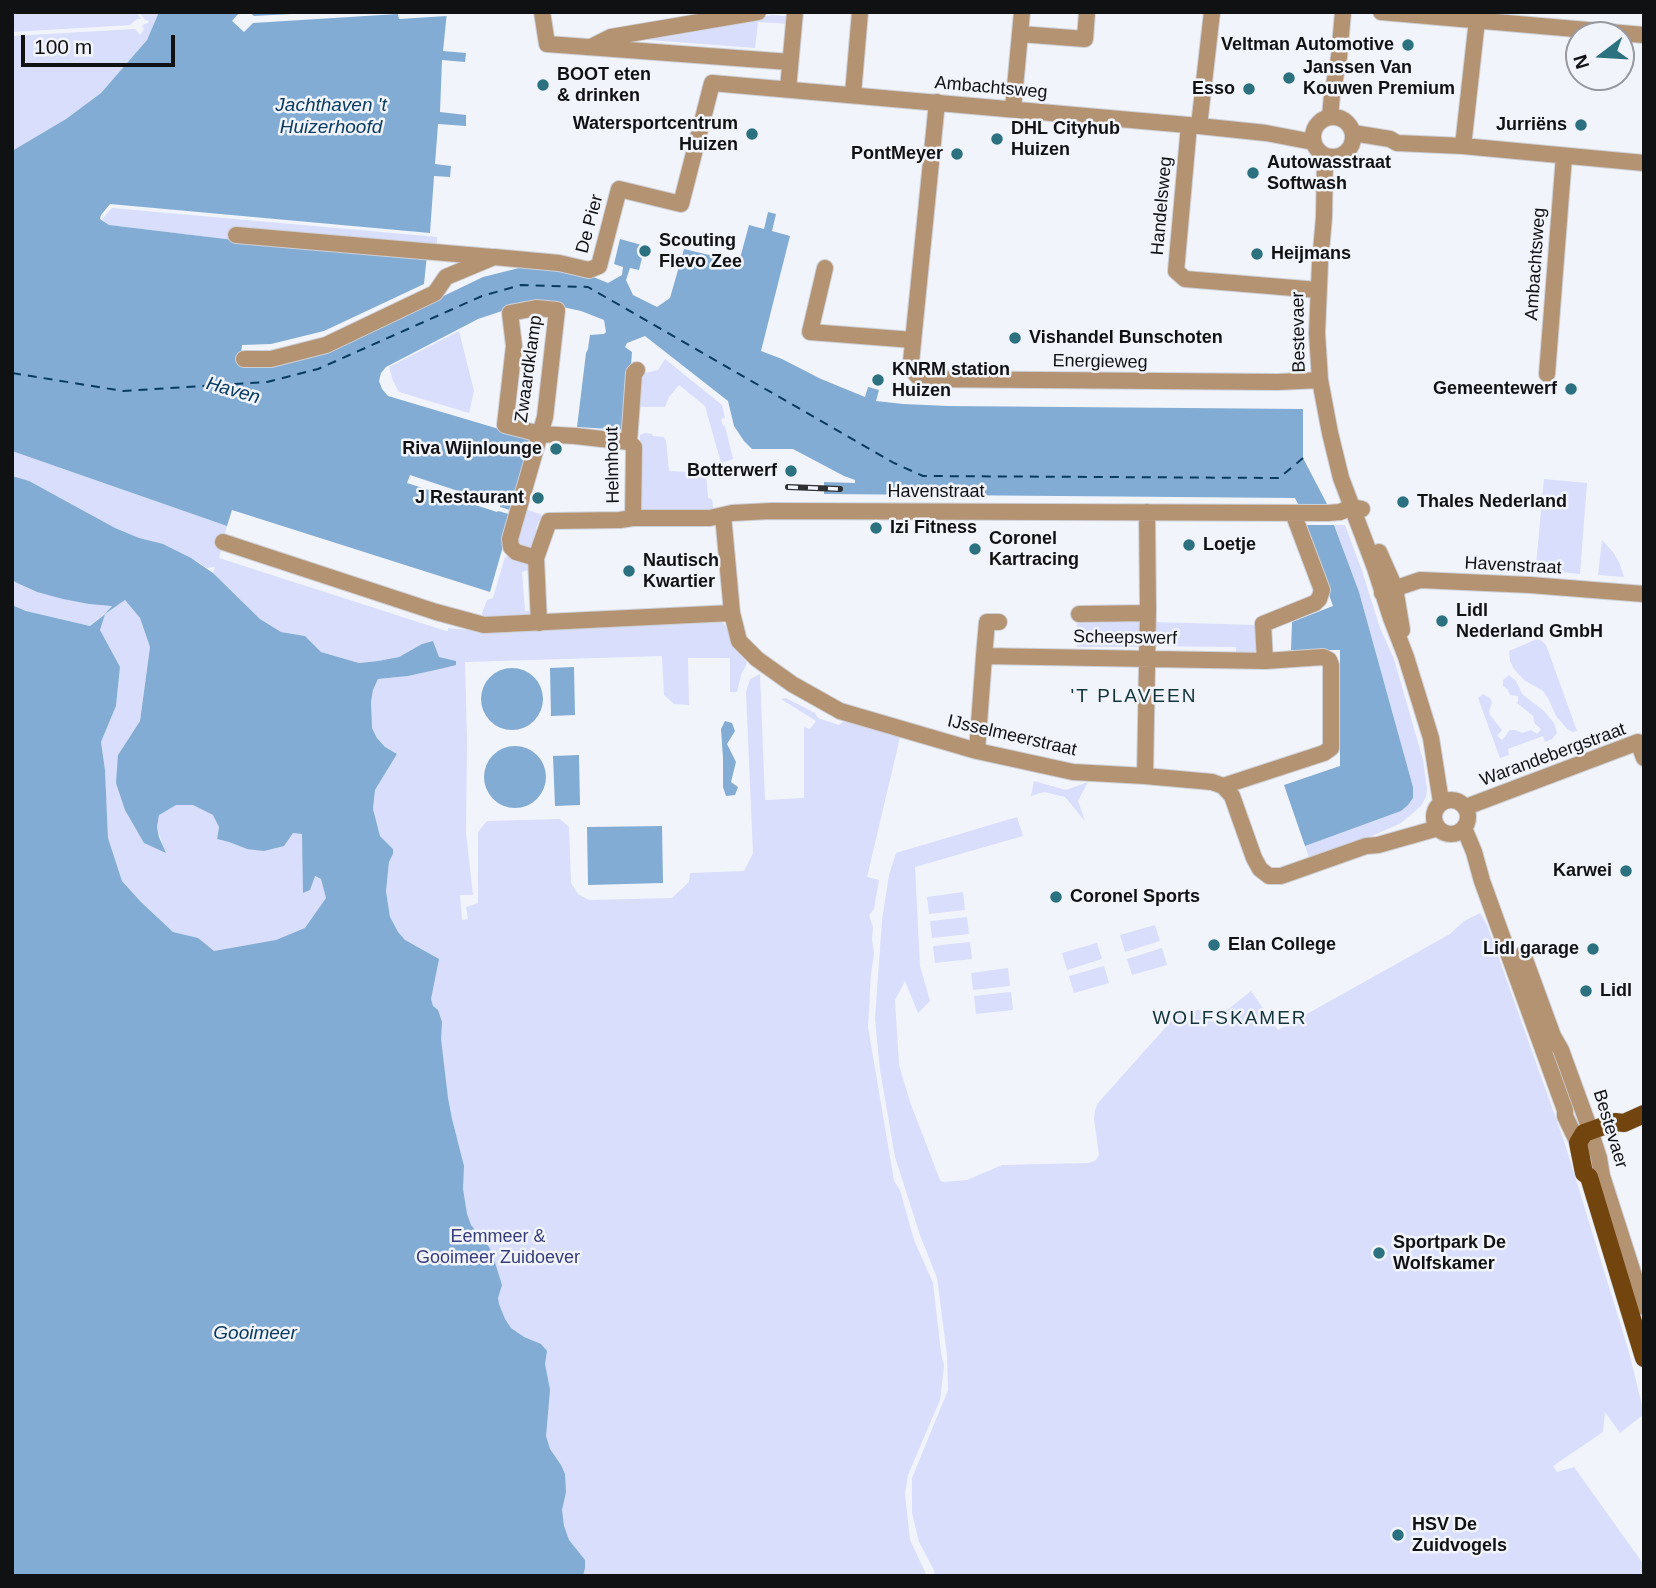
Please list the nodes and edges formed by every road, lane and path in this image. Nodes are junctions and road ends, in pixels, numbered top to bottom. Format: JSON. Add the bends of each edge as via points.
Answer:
{"nodes":[{"id":1,"x":542,"y":12,"type":"edge"},
{"id":2,"x":758,"y":12,"type":"edge"},
{"id":3,"x":794,"y":12,"type":"edge"},
{"id":4,"x":860,"y":12,"type":"edge"},
{"id":5,"x":1022,"y":12,"type":"edge"},
{"id":6,"x":1087,"y":12,"type":"edge"},
{"id":7,"x":1212,"y":12,"type":"edge"},
{"id":8,"x":1343,"y":12,"type":"edge"},
{"id":9,"x":1381,"y":12,"type":"edge"},
{"id":10,"x":1477,"y":20,"type":"junction"},
{"id":11,"x":1020,"y":34,"type":"junction"},
{"id":12,"x":1644,"y":35,"type":"edge"},
{"id":13,"x":592,"y":47,"type":"junction"},
{"id":14,"x":790,"y":62,"type":"junction"},
{"id":15,"x":712,"y":83,"type":"joint"},
{"id":16,"x":788,"y":89,"type":"junction"},
{"id":17,"x":853,"y":94,"type":"junction"},
{"id":18,"x":937,"y":102,"type":"junction"},
{"id":19,"x":1013,"y":110,"type":"junction"},
{"id":20,"x":1336,"y":118,"type":"junction"},
{"id":21,"x":1194,"y":126,"type":"junction"},
{"id":22,"x":1314,"y":136,"type":"junction"},
{"id":23,"x":1352,"y":140,"type":"junction"},
{"id":24,"x":1463,"y":146,"type":"junction"},
{"id":25,"x":1331,"y":156,"type":"junction"},
{"id":26,"x":1564,"y":156,"type":"junction"},
{"id":27,"x":1644,"y":163,"type":"edge"},
{"id":28,"x":236,"y":235,"type":"dead end"},
{"id":29,"x":494,"y":257,"type":"junction"},
{"id":30,"x":825,"y":268,"type":"dead end"},
{"id":31,"x":1318,"y":290,"type":"junction"},
{"id":32,"x":913,"y":341,"type":"junction"},
{"id":33,"x":244,"y":359,"type":"dead end"},
{"id":34,"x":637,"y":370,"type":"dead end"},
{"id":35,"x":1547,"y":374,"type":"dead end"},
{"id":36,"x":1320,"y":380,"type":"junction"},
{"id":37,"x":540,"y":434,"type":"junction"},
{"id":38,"x":629,"y":442,"type":"junction"},
{"id":39,"x":1357,"y":508,"type":"junction"},
{"id":40,"x":1147,"y":512,"type":"junction"},
{"id":41,"x":1293,"y":513,"type":"junction"},
{"id":42,"x":723,"y":515,"type":"junction"},
{"id":43,"x":633,"y":518,"type":"junction"},
{"id":44,"x":223,"y":542,"type":"dead end"},
{"id":45,"x":536,"y":558,"type":"junction"},
{"id":46,"x":1388,"y":590,"type":"junction"},
{"id":47,"x":1644,"y":594,"type":"edge"},
{"id":48,"x":732,"y":613,"type":"junction"},
{"id":49,"x":1148,"y":613,"type":"junction"},
{"id":50,"x":1079,"y":614,"type":"dead end"},
{"id":51,"x":999,"y":622,"type":"dead end"},
{"id":52,"x":539,"y":623,"type":"junction"},
{"id":53,"x":984,"y":656,"type":"junction"},
{"id":54,"x":1147,"y":658,"type":"junction"},
{"id":55,"x":1265,"y":661,"type":"junction"},
{"id":56,"x":977,"y":751,"type":"junction"},
{"id":57,"x":1644,"y":758,"type":"edge"},
{"id":58,"x":1145,"y":776,"type":"junction"},
{"id":59,"x":1223,"y":786,"type":"junction"},
{"id":60,"x":1453,"y":803,"type":"junction"},
{"id":61,"x":1447,"y":827,"type":"junction"},
{"id":62,"x":1521,"y":963,"type":"junction"},
{"id":63,"x":1644,"y":1114,"type":"edge"},
{"id":64,"x":1587,"y":1139,"type":"junction"},
{"id":65,"x":1643,"y":1304,"type":"edge"},
{"id":66,"x":1644,"y":1358,"type":"edge"}],
"edges":[{"from":1,"to":13,"type":"street","via":[[547,44]]},
{"from":2,"to":13,"type":"street","via":[[611,37]]},
{"from":3,"to":14,"type":"street"},
{"from":4,"to":17,"type":"street"},
{"from":5,"to":11,"type":"street"},
{"from":6,"to":11,"type":"street","via":[[1085,39]]},
{"from":7,"to":21,"type":"street"},
{"from":8,"to":20,"type":"street","via":[[1332,95]]},
{"from":9,"to":10,"type":"street"},
{"from":10,"to":12,"type":"street"},
{"from":10,"to":24,"type":"street"},
{"from":11,"to":19,"type":"street"},
{"from":13,"to":14,"type":"street"},
{"from":14,"to":16,"type":"street"},
{"from":15,"to":16,"type":"street","name":"Ambachtsweg"},
{"from":15,"to":29,"type":"street","name":"De Pier","via":[[681,204],[619,189],[600,266],[589,270]]},
{"from":16,"to":17,"type":"street","name":"Ambachtsweg"},
{"from":17,"to":18,"type":"street","name":"Ambachtsweg"},
{"from":18,"to":19,"type":"street","name":"Ambachtsweg"},
{"from":18,"to":32,"type":"street","name":"Energieweg"},
{"from":19,"to":21,"type":"street","name":"Ambachtsweg"},
{"from":20,"to":22,"type":"street","via":[[1320,121]]},
{"from":20,"to":23,"type":"street","via":[[1351,127]]},
{"from":21,"to":22,"type":"street","name":"Ambachtsweg"},
{"from":21,"to":31,"type":"street","name":"Handelsweg","via":[[1176,271],[1185,279]]},
{"from":22,"to":25,"type":"street","via":[[1316,148]]},
{"from":23,"to":24,"type":"street","via":[[1390,146]]},
{"from":23,"to":25,"type":"street","via":[[1345,154]]},
{"from":24,"to":26,"type":"street"},
{"from":25,"to":31,"type":"street","name":"Bestevaer"},
{"from":26,"to":27,"type":"street"},
{"from":26,"to":35,"type":"street","name":"Ambachtsweg"},
{"from":28,"to":29,"type":"street","name":"De Pier"},
{"from":29,"to":33,"type":"street","name":"De Pier","via":[[446,277],[435,293],[326,345],[271,359]]},
{"from":30,"to":32,"type":"street","via":[[810,332]]},
{"from":31,"to":36,"type":"street","name":"Bestevaer"},
{"from":32,"to":36,"type":"street","name":"Energieweg","via":[[911,366],[920,379]]},
{"from":34,"to":38,"type":"street","name":"Helmhout"},
{"from":36,"to":39,"type":"street","name":"Bestevaer","via":[[1341,478]]},
{"from":37,"to":37,"type":"street","name":"Zwaardklamp","via":[[545,417],[557,310],[510,313],[514,346],[505,425]]},
{"from":37,"to":38,"type":"street"},
{"from":37,"to":45,"type":"street","via":[[510,539],[516,552]]},
{"from":38,"to":43,"type":"street","name":"Helmhout","via":[[634,447]]},
{"from":39,"to":41,"type":"street","name":"Havenstraat"},
{"from":39,"to":46,"type":"street","name":"Bestevaer","via":[[1375,568]]},
{"from":40,"to":41,"type":"street","name":"Havenstraat"},
{"from":40,"to":42,"type":"street","name":"Havenstraat","via":[[771,511]]},
{"from":40,"to":49,"type":"street"},
{"from":41,"to":55,"type":"street","via":[[1322,590],[1315,603],[1263,624]]},
{"from":42,"to":43,"type":"street","name":"Havenstraat"},
{"from":42,"to":48,"type":"street","name":"IJsselmeerstraat"},
{"from":43,"to":45,"type":"street","name":"Havenstraat","via":[[549,521]]},
{"from":44,"to":52,"type":"street","via":[[451,617],[484,625]]},
{"from":45,"to":52,"type":"street"},
{"from":46,"to":47,"type":"street","name":"Havenstraat","via":[[1420,580]]},
{"from":46,"to":60,"type":"street","name":"Bestevaer","via":[[1398,601],[1406,657],[1431,738],[1445,766]]},
{"from":48,"to":52,"type":"street"},
{"from":48,"to":56,"type":"street","name":"IJsselmeerstraat","via":[[739,641],[757,659],[828,705]]},
{"from":49,"to":50,"type":"street","name":"Scheepswerf"},
{"from":49,"to":54,"type":"street"},
{"from":51,"to":53,"type":"street","via":[[987,622]]},
{"from":53,"to":54,"type":"street","name":"Scheepswerf"},
{"from":53,"to":56,"type":"street"},
{"from":54,"to":55,"type":"street","name":"Scheepswerf"},
{"from":54,"to":58,"type":"street"},
{"from":55,"to":59,"type":"street","name":"Scheepswerf","via":[[1329,660],[1331,748]]},
{"from":56,"to":58,"type":"street","name":"IJsselmeerstraat","via":[[1073,772]]},
{"from":57,"to":60,"type":"street","name":"Warandebergstraat","via":[[1638,742]]},
{"from":58,"to":59,"type":"street","name":"IJsselmeerstraat"},
{"from":59,"to":61,"type":"street","via":[[1254,858],[1269,876],[1282,876],[1377,839]]},
{"from":60,"to":61,"type":"street","via":[[1436,808]]},
{"from":60,"to":61,"type":"street","name":"Bestevaer","via":[[1469,818]]},
{"from":61,"to":62,"type":"street","name":"Bestevaer","via":[[1482,881]]},
{"from":62,"to":64,"type":"street","name":"Bestevaer","via":[[1561,1050]]},
{"from":62,"to":64,"type":"street","name":"Bestevaer","via":[[1565,1116]]},
{"from":63,"to":64,"type":"main road","via":[[1615,1122]]},
{"from":64,"to":65,"type":"street","name":"Bestevaer","via":[[1599,1158]]},
{"from":64,"to":66,"type":"main road","name":"Bestevaer","via":[[1584,1173]]}]}
